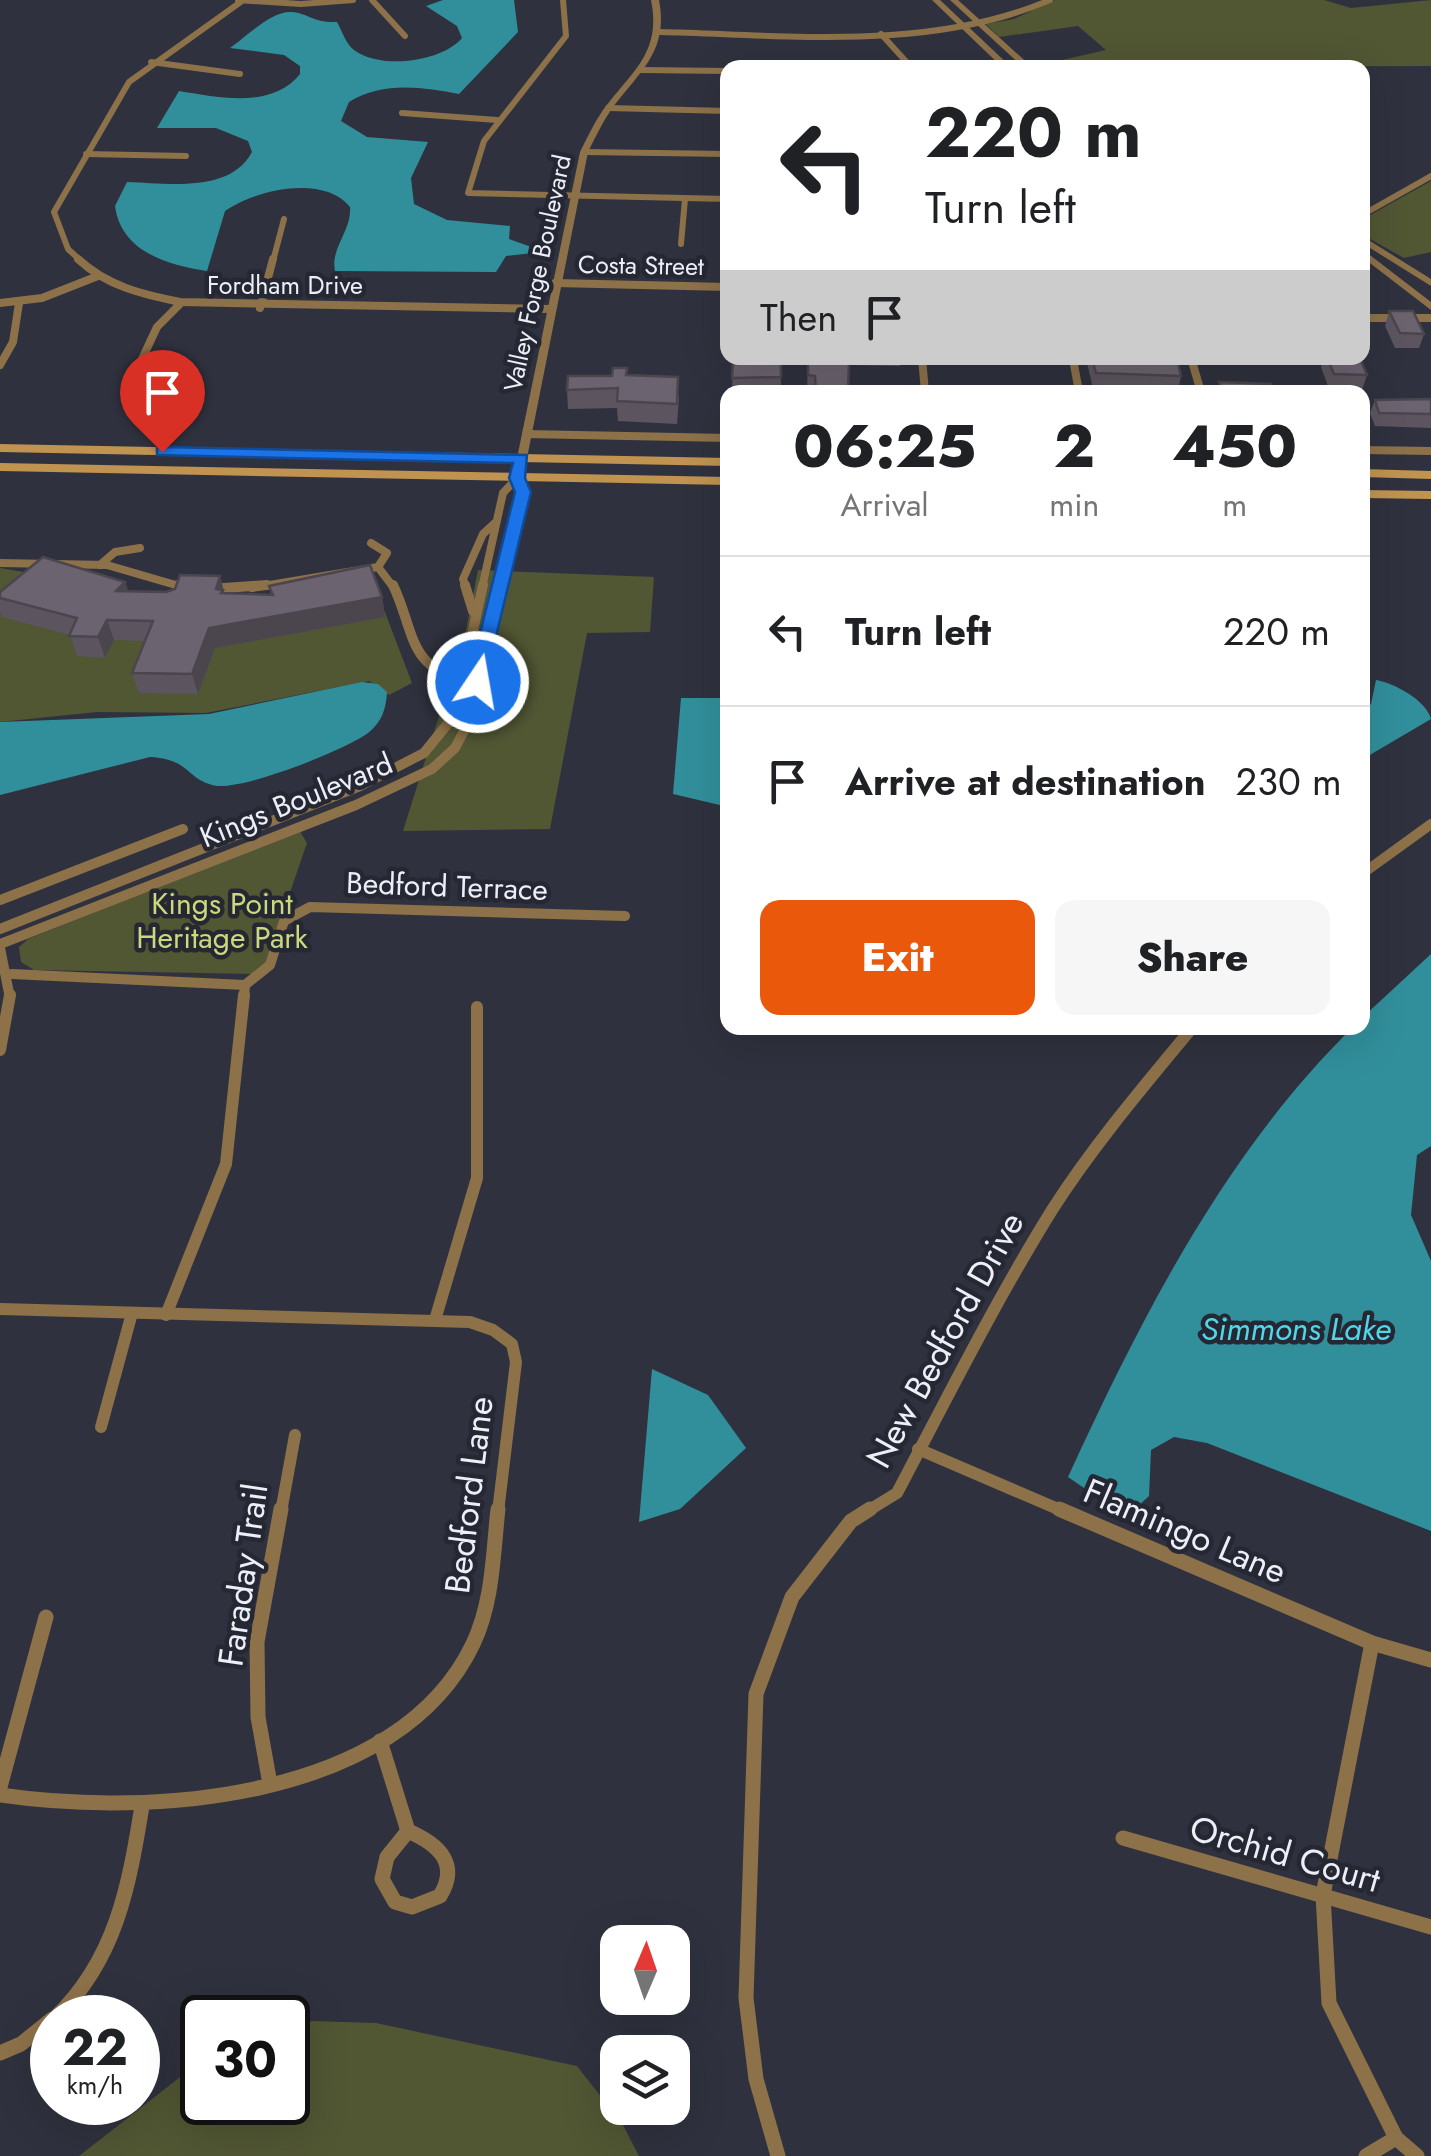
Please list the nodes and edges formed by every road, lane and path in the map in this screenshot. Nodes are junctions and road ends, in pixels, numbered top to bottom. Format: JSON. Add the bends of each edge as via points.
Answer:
{"nodes":[{"id":1,"x":239,"y":0,"type":"edge"},
{"id":2,"x":354,"y":0,"type":"edge"},
{"id":3,"x":372,"y":0,"type":"edge"},
{"id":4,"x":563,"y":0,"type":"edge"},
{"id":5,"x":655,"y":0,"type":"edge"},
{"id":6,"x":936,"y":0,"type":"edge"},
{"id":7,"x":954,"y":0,"type":"edge"},
{"id":8,"x":1050,"y":0,"type":"edge"},
{"id":9,"x":977,"y":23,"type":"junction"},
{"id":10,"x":960,"y":26,"type":"junction"},
{"id":11,"x":660,"y":32,"type":"junction"},
{"id":12,"x":880,"y":34,"type":"junction"},
{"id":13,"x":404,"y":36,"type":"dead end"},
{"id":14,"x":1017,"y":59,"type":"edge"},
{"id":15,"x":904,"y":60,"type":"edge"},
{"id":16,"x":999,"y":60,"type":"edge"},
{"id":17,"x":151,"y":62,"type":"junction"},
{"id":18,"x":641,"y":70,"type":"junction"},
{"id":19,"x":720,"y":71,"type":"edge"},
{"id":20,"x":240,"y":74,"type":"dead end"},
{"id":21,"x":608,"y":108,"type":"junction"},
{"id":22,"x":720,"y":110,"type":"edge"},
{"id":23,"x":402,"y":113,"type":"dead end"},
{"id":24,"x":497,"y":120,"type":"junction"},
{"id":25,"x":584,"y":152,"type":"junction"},
{"id":26,"x":86,"y":154,"type":"junction"},
{"id":27,"x":720,"y":154,"type":"edge"},
{"id":28,"x":186,"y":156,"type":"dead end"},
{"id":29,"x":1431,"y":176,"type":"edge"},
{"id":30,"x":572,"y":198,"type":"junction"},
{"id":31,"x":684,"y":199,"type":"junction"},
{"id":32,"x":720,"y":199,"type":"edge"},
{"id":33,"x":1370,"y":210,"type":"edge"},
{"id":34,"x":284,"y":219,"type":"dead end"},
{"id":35,"x":681,"y":244,"type":"dead end"},
{"id":36,"x":1370,"y":244,"type":"edge"},
{"id":37,"x":1370,"y":257,"type":"edge"},
{"id":38,"x":1410,"y":266,"type":"junction"},
{"id":39,"x":1389,"y":270,"type":"junction"},
{"id":40,"x":98,"y":276,"type":"junction"},
{"id":41,"x":554,"y":283,"type":"junction"},
{"id":42,"x":1431,"y":283,"type":"edge"},
{"id":43,"x":720,"y":287,"type":"edge"},
{"id":44,"x":0,"y":303,"type":"edge"},
{"id":45,"x":20,"y":303,"type":"junction"},
{"id":46,"x":181,"y":303,"type":"junction"},
{"id":47,"x":1431,"y":307,"type":"edge"},
{"id":48,"x":260,"y":308,"type":"junction"},
{"id":49,"x":550,"y":308,"type":"junction"},
{"id":50,"x":1370,"y":318,"type":"edge"},
{"id":51,"x":1431,"y":318,"type":"edge"},
{"id":52,"x":0,"y":365,"type":"edge"},
{"id":53,"x":128,"y":389,"type":"dead end"},
{"id":54,"x":526,"y":434,"type":"junction"},
{"id":55,"x":720,"y":438,"type":"edge"},
{"id":56,"x":0,"y":448,"type":"edge"},
{"id":57,"x":1370,"y":450,"type":"edge"},
{"id":58,"x":1431,"y":451,"type":"edge"},
{"id":59,"x":522,"y":458,"type":"junction"},
{"id":60,"x":720,"y":462,"type":"edge"},
{"id":61,"x":0,"y":468,"type":"edge"},
{"id":62,"x":1370,"y":474,"type":"edge"},
{"id":63,"x":1431,"y":475,"type":"edge"},
{"id":64,"x":517,"y":478,"type":"junction"},
{"id":65,"x":720,"y":481,"type":"edge"},
{"id":66,"x":1370,"y":494,"type":"edge"},
{"id":67,"x":1431,"y":495,"type":"edge"},
{"id":68,"x":496,"y":522,"type":"junction"},
{"id":69,"x":371,"y":542,"type":"dead end"},
{"id":70,"x":140,"y":548,"type":"dead end"},
{"id":71,"x":0,"y":563,"type":"edge"},
{"id":72,"x":100,"y":564,"type":"junction"},
{"id":73,"x":378,"y":568,"type":"junction"},
{"id":74,"x":474,"y":612,"type":"junction"},
{"id":75,"x":460,"y":681,"type":"junction"},
{"id":76,"x":478,"y":682,"type":"junction"},
{"id":77,"x":1431,"y":824,"type":"edge"},
{"id":78,"x":183,"y":829,"type":"dead end"},
{"id":79,"x":1370,"y":868,"type":"edge"},
{"id":80,"x":0,"y":900,"type":"edge"},
{"id":81,"x":625,"y":916,"type":"dead end"},
{"id":82,"x":0,"y":929,"type":"edge"},
{"id":83,"x":0,"y":946,"type":"edge"},
{"id":84,"x":12,"y":974,"type":"junction"},
{"id":85,"x":245,"y":984,"type":"junction"},
{"id":86,"x":477,"y":1008,"type":"dead end"},
{"id":87,"x":1186,"y":1035,"type":"edge"},
{"id":88,"x":0,"y":1050,"type":"edge"},
{"id":89,"x":0,"y":1309,"type":"edge"},
{"id":90,"x":132,"y":1313,"type":"junction"},
{"id":91,"x":166,"y":1315,"type":"junction"},
{"id":92,"x":435,"y":1320,"type":"junction"},
{"id":93,"x":101,"y":1427,"type":"dead end"},
{"id":94,"x":294,"y":1435,"type":"dead end"},
{"id":95,"x":918,"y":1449,"type":"junction"},
{"id":96,"x":46,"y":1617,"type":"dead end"},
{"id":97,"x":1372,"y":1643,"type":"junction"},
{"id":98,"x":1431,"y":1660,"type":"edge"},
{"id":99,"x":380,"y":1741,"type":"junction"},
{"id":100,"x":270,"y":1784,"type":"junction"},
{"id":101,"x":0,"y":1791,"type":"edge"},
{"id":102,"x":142,"y":1806,"type":"junction"},
{"id":103,"x":408,"y":1830,"type":"junction"},
{"id":104,"x":1123,"y":1838,"type":"dead end"},
{"id":105,"x":1323,"y":1896,"type":"junction"},
{"id":106,"x":1431,"y":1927,"type":"edge"},
{"id":107,"x":75,"y":1995,"type":"edge"},
{"id":108,"x":30,"y":2037,"type":"edge"},
{"id":109,"x":0,"y":2052,"type":"edge"},
{"id":110,"x":1396,"y":2138,"type":"junction"},
{"id":111,"x":778,"y":2156,"type":"edge"},
{"id":112,"x":1366,"y":2156,"type":"edge"},
{"id":113,"x":1418,"y":2156,"type":"edge"}],
"edges":[{"from":1,"to":2,"type":"street"},
{"from":1,"to":17,"type":"street","name":"Fordham Drive"},
{"from":3,"to":13,"type":"street"},
{"from":4,"to":24,"type":"street","via":[[566,36]]},
{"from":5,"to":11,"type":"street"},
{"from":6,"to":10,"type":"street"},
{"from":7,"to":9,"type":"street"},
{"from":8,"to":9,"type":"street","via":[[1012,18]]},
{"from":9,"to":10,"type":"street"},
{"from":9,"to":14,"type":"street"},
{"from":10,"to":12,"type":"street"},
{"from":10,"to":16,"type":"street"},
{"from":11,"to":12,"type":"street"},
{"from":11,"to":18,"type":"street","name":"Valley Forge Boulevard"},
{"from":12,"to":15,"type":"street"},
{"from":17,"to":20,"type":"street"},
{"from":17,"to":26,"type":"street","name":"Fordham Drive","via":[[129,82]]},
{"from":18,"to":19,"type":"street"},
{"from":18,"to":21,"type":"street","name":"Valley Forge Boulevard"},
{"from":21,"to":22,"type":"street"},
{"from":21,"to":25,"type":"street","name":"Valley Forge Boulevard"},
{"from":23,"to":24,"type":"street"},
{"from":24,"to":30,"type":"street","via":[[468,193]]},
{"from":25,"to":27,"type":"street"},
{"from":25,"to":30,"type":"street","name":"Valley Forge Boulevard"},
{"from":26,"to":28,"type":"street"},
{"from":26,"to":40,"type":"street","name":"Fordham Drive","via":[[54,212],[69,255]]},
{"from":29,"to":33,"type":"street"},
{"from":30,"to":31,"type":"street"},
{"from":30,"to":41,"type":"street","name":"Valley Forge Boulevard"},
{"from":31,"to":32,"type":"street"},
{"from":31,"to":35,"type":"street"},
{"from":34,"to":48,"type":"street"},
{"from":36,"to":38,"type":"street"},
{"from":37,"to":39,"type":"street"},
{"from":38,"to":39,"type":"street"},
{"from":38,"to":42,"type":"street"},
{"from":39,"to":47,"type":"street"},
{"from":40,"to":45,"type":"street"},
{"from":40,"to":46,"type":"street","name":"Fordham Drive"},
{"from":41,"to":43,"type":"street","name":"Costa Street"},
{"from":41,"to":49,"type":"street","name":"Valley Forge Boulevard"},
{"from":44,"to":45,"type":"street"},
{"from":45,"to":52,"type":"street","via":[[13,342]]},
{"from":46,"to":48,"type":"street","name":"Fordham Drive"},
{"from":46,"to":53,"type":"street","via":[[157,328]]},
{"from":48,"to":49,"type":"street","name":"Fordham Drive"},
{"from":49,"to":54,"type":"street","name":"Valley Forge Boulevard"},
{"from":50,"to":51,"type":"street"},
{"from":54,"to":55,"type":"street"},
{"from":54,"to":59,"type":"street","name":"Valley Forge Boulevard"},
{"from":56,"to":59,"type":"main road"},
{"from":57,"to":58,"type":"street"},
{"from":59,"to":60,"type":"main road"},
{"from":59,"to":64,"type":"street","name":"Kings Boulevard"},
{"from":61,"to":64,"type":"main road"},
{"from":62,"to":63,"type":"main road"},
{"from":64,"to":65,"type":"main road"},
{"from":64,"to":68,"type":"street","name":"Kings Boulevard","via":[[503,493]]},
{"from":64,"to":76,"type":"street","name":"Kings Boulevard","via":[[523,492]]},
{"from":66,"to":67,"type":"main road"},
{"from":68,"to":74,"type":"street","name":"Kings Boulevard"},
{"from":68,"to":74,"type":"street","name":"Kings Boulevard","via":[[483,534],[463,579]]},
{"from":69,"to":73,"type":"street","via":[[386,553]]},
{"from":70,"to":72,"type":"street","via":[[115,552]]},
{"from":71,"to":72,"type":"street"},
{"from":72,"to":73,"type":"street","via":[[205,590]]},
{"from":73,"to":75,"type":"street","via":[[390,578],[420,662]]},
{"from":74,"to":75,"type":"street","name":"Kings Boulevard"},
{"from":75,"to":76,"type":"street"},
{"from":75,"to":82,"type":"street","name":"Kings Boulevard","via":[[454,716],[442,735],[396,770]]},
{"from":76,"to":83,"type":"street","name":"Kings Boulevard","via":[[466,729],[432,769]]},
{"from":77,"to":79,"type":"street"},
{"from":78,"to":80,"type":"street"},
{"from":81,"to":85,"type":"street","name":"Bedford Terrace","via":[[310,907],[284,920],[270,965]]},
{"from":83,"to":84,"type":"street"},
{"from":84,"to":85,"type":"street"},
{"from":84,"to":88,"type":"street"},
{"from":85,"to":91,"type":"street","via":[[226,1164]]},
{"from":86,"to":92,"type":"street","via":[[477,1178]]},
{"from":87,"to":95,"type":"street","name":"New Bedford Drive","via":[[1054,1207]]},
{"from":89,"to":90,"type":"street","name":"Bedford Lane"},
{"from":90,"to":91,"type":"street","name":"Bedford Lane"},
{"from":90,"to":93,"type":"street"},
{"from":91,"to":92,"type":"street","name":"Bedford Lane"},
{"from":92,"to":99,"type":"street","name":"Bedford Lane","via":[[493,1330],[512,1344],[516,1362],[489,1592],[458,1670],[423,1714]]},
{"from":94,"to":100,"type":"street","name":"Faraday Trail","via":[[257,1642],[258,1717]]},
{"from":95,"to":97,"type":"street","name":"Flamingo Lane"},
{"from":95,"to":111,"type":"street","name":"New Bedford Drive","via":[[897,1493],[850,1521],[792,1597],[756,1694],[746,1998],[756,2078]]},
{"from":96,"to":101,"type":"street"},
{"from":97,"to":98,"type":"street","name":"Flamingo Lane"},
{"from":97,"to":105,"type":"street"},
{"from":99,"to":100,"type":"street","name":"Bedford Lane"},
{"from":99,"to":103,"type":"street"},
{"from":100,"to":102,"type":"street","name":"Bedford Lane"},
{"from":101,"to":102,"type":"street","name":"Bedford Lane","via":[[62,1804]]},
{"from":102,"to":107,"type":"street","via":[[120,1923],[95,1973]]},
{"from":103,"to":103,"type":"street","via":[[437,1841],[450,1865],[442,1893],[420,1907],[394,1902],[382,1879],[387,1857]]},
{"from":104,"to":105,"type":"street","name":"Orchid Court"},
{"from":105,"to":106,"type":"street","name":"Orchid Court"},
{"from":105,"to":110,"type":"street","via":[[1328,2003]]},
{"from":108,"to":109,"type":"street"},
{"from":110,"to":112,"type":"street"},
{"from":110,"to":113,"type":"street"}]}
